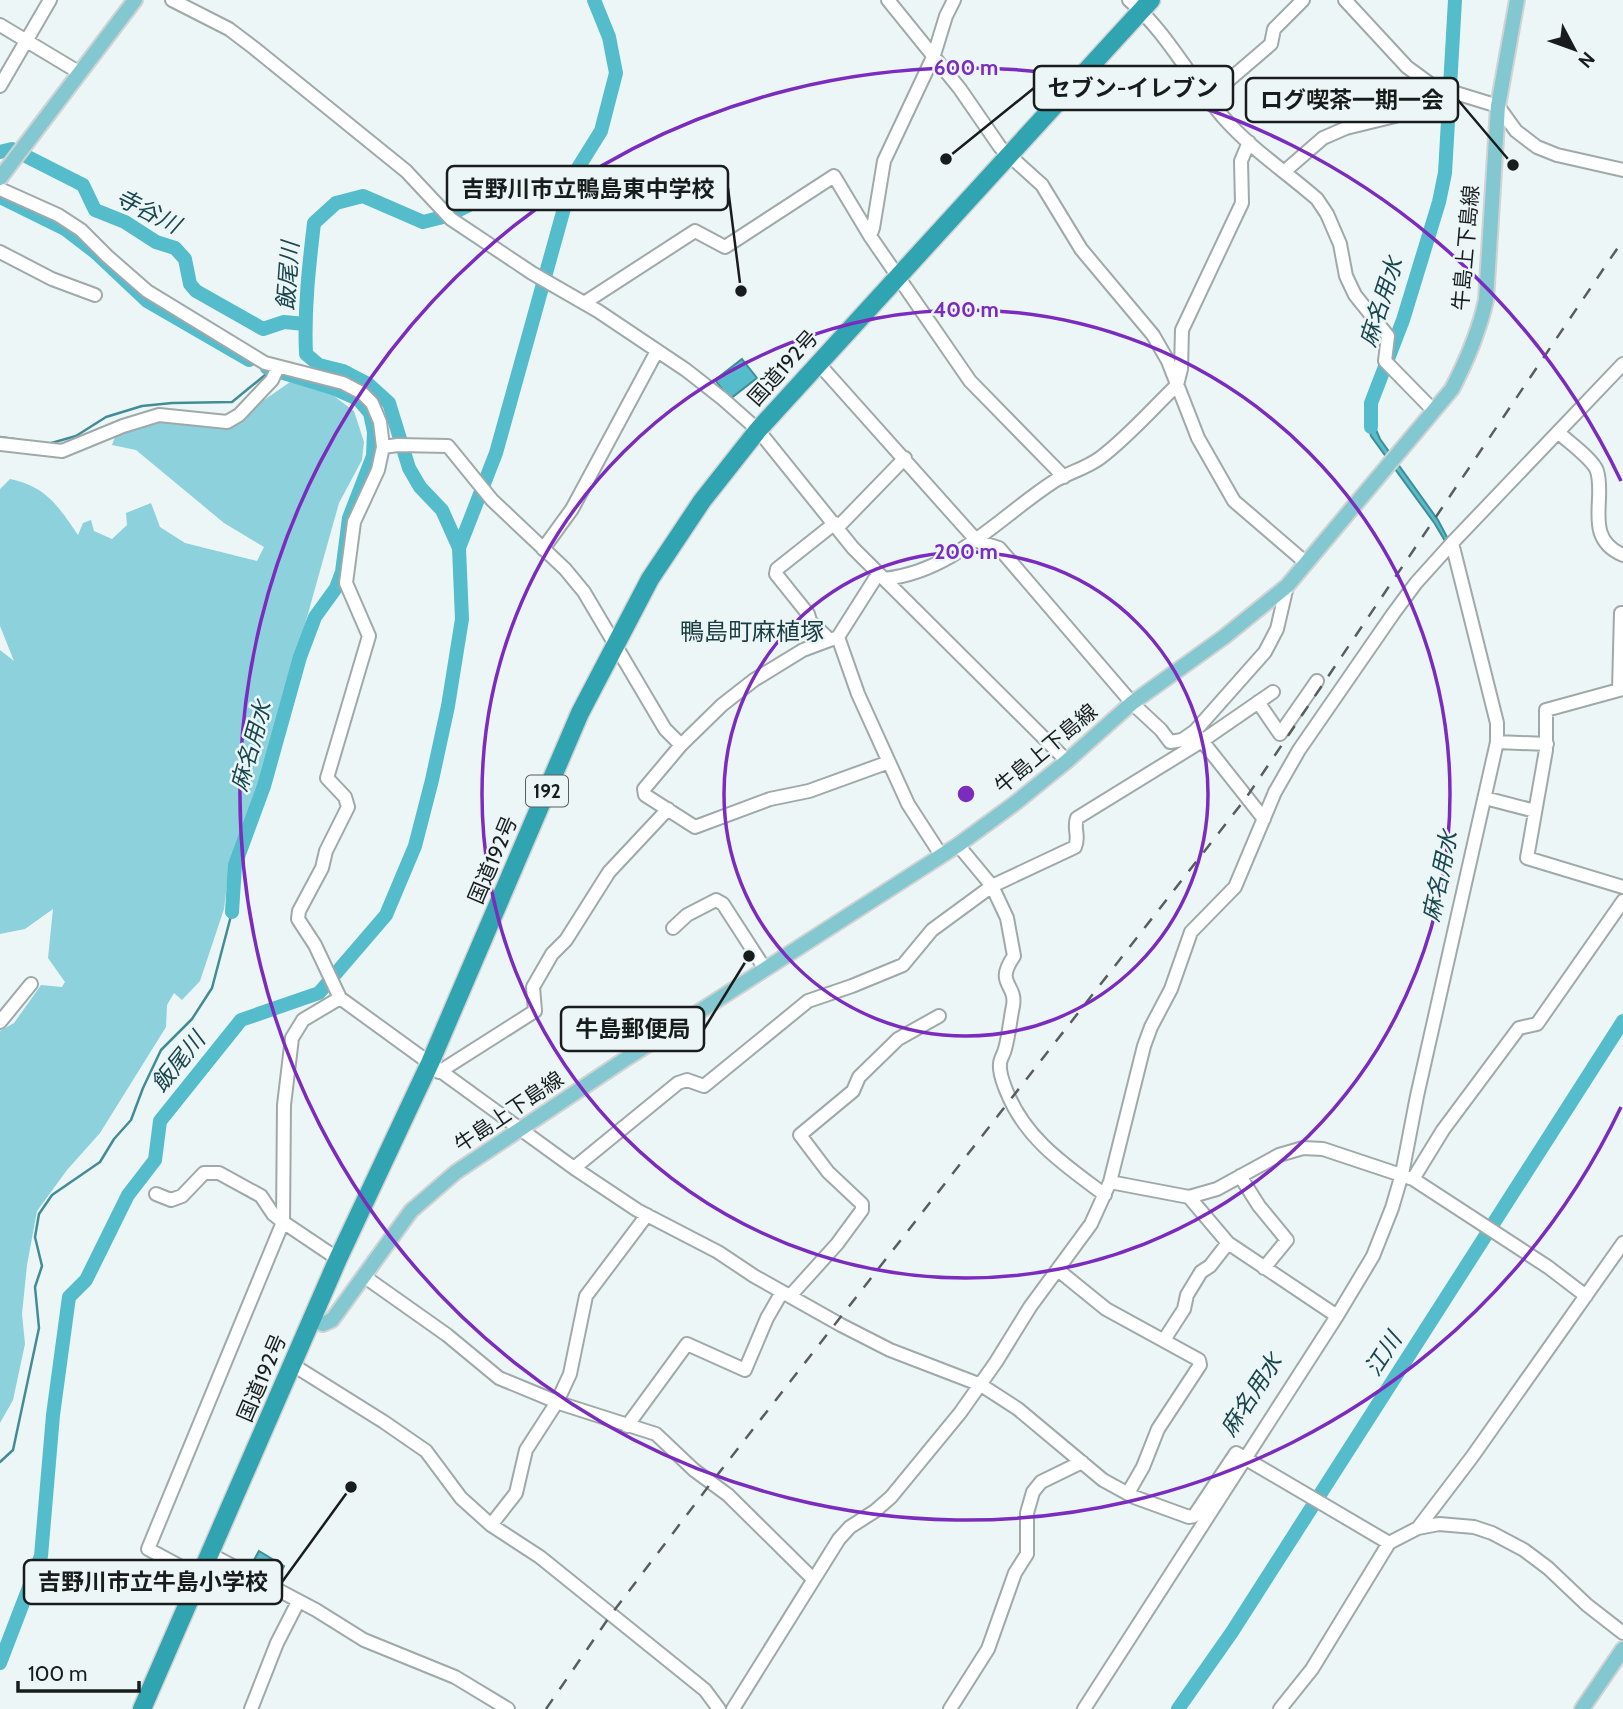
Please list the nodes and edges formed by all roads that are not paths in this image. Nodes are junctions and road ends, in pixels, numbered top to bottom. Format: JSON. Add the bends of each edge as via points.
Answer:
{"nodes":[{"id":1,"x":50,"y":0,"type":"edge"},
{"id":2,"x":135,"y":0,"type":"edge"},
{"id":3,"x":172,"y":0,"type":"edge"},
{"id":4,"x":888,"y":0,"type":"edge"},
{"id":5,"x":954,"y":0,"type":"edge"},
{"id":6,"x":1303,"y":0,"type":"edge"},
{"id":7,"x":1345,"y":0,"type":"edge"},
{"id":8,"x":1517,"y":0,"type":"edge"},
{"id":9,"x":1140,"y":3,"type":"edge"},
{"id":10,"x":0,"y":25,"type":"edge"},
{"id":11,"x":26,"y":40,"type":"junction"},
{"id":12,"x":934,"y":55,"type":"junction"},
{"id":13,"x":80,"y":73,"type":"junction"},
{"id":14,"x":0,"y":86,"type":"edge"},
{"id":15,"x":1436,"y":88,"type":"junction"},
{"id":16,"x":1208,"y":98,"type":"junction"},
{"id":17,"x":1498,"y":106,"type":"junction"},
{"id":18,"x":1249,"y":142,"type":"junction"},
{"id":19,"x":1009,"y":155,"type":"junction"},
{"id":20,"x":1623,"y":170,"type":"edge"},
{"id":21,"x":1285,"y":171,"type":"junction"},
{"id":22,"x":0,"y":177,"type":"edge"},
{"id":23,"x":0,"y":189,"type":"edge"},
{"id":24,"x":870,"y":236,"type":"junction"},
{"id":25,"x":0,"y":252,"type":"edge"},
{"id":26,"x":897,"y":277,"type":"junction"},
{"id":27,"x":95,"y":295,"type":"dead end"},
{"id":28,"x":584,"y":303,"type":"junction"},
{"id":29,"x":657,"y":351,"type":"junction"},
{"id":30,"x":818,"y":363,"type":"junction"},
{"id":31,"x":1623,"y":364,"type":"edge"},
{"id":32,"x":277,"y":371,"type":"junction"},
{"id":33,"x":1177,"y":384,"type":"junction"},
{"id":34,"x":1433,"y":410,"type":"junction"},
{"id":35,"x":758,"y":430,"type":"junction"},
{"id":36,"x":1558,"y":432,"type":"junction"},
{"id":37,"x":0,"y":444,"type":"edge"},
{"id":38,"x":383,"y":447,"type":"junction"},
{"id":39,"x":905,"y":458,"type":"junction"},
{"id":40,"x":1064,"y":477,"type":"junction"},
{"id":41,"x":837,"y":525,"type":"junction"},
{"id":42,"x":977,"y":541,"type":"junction"},
{"id":43,"x":1448,"y":547,"type":"junction"},
{"id":44,"x":543,"y":549,"type":"junction"},
{"id":45,"x":1623,"y":555,"type":"edge"},
{"id":46,"x":1306,"y":562,"type":"junction"},
{"id":47,"x":881,"y":576,"type":"junction"},
{"id":48,"x":1287,"y":586,"type":"junction"},
{"id":49,"x":1623,"y":613,"type":"edge"},
{"id":50,"x":834,"y":638,"type":"junction"},
{"id":51,"x":615,"y":645,"type":"junction"},
{"id":52,"x":1317,"y":681,"type":"dead end"},
{"id":53,"x":1273,"y":692,"type":"dead end"},
{"id":54,"x":1258,"y":702,"type":"junction"},
{"id":55,"x":1132,"y":703,"type":"junction"},
{"id":56,"x":1198,"y":736,"type":"junction"},
{"id":57,"x":1497,"y":742,"type":"junction"},
{"id":58,"x":1547,"y":744,"type":"junction"},
{"id":59,"x":681,"y":745,"type":"junction"},
{"id":60,"x":1067,"y":761,"type":"junction"},
{"id":61,"x":889,"y":762,"type":"junction"},
{"id":62,"x":1485,"y":798,"type":"junction"},
{"id":63,"x":668,"y":809,"type":"junction"},
{"id":64,"x":1535,"y":811,"type":"junction"},
{"id":65,"x":1264,"y":819,"type":"junction"},
{"id":66,"x":958,"y":845,"type":"junction"},
{"id":67,"x":941,"y":855,"type":"junction"},
{"id":68,"x":992,"y":886,"type":"junction"},
{"id":69,"x":1623,"y":887,"type":"edge"},
{"id":70,"x":1623,"y":901,"type":"edge"},
{"id":71,"x":673,"y":928,"type":"dead end"},
{"id":72,"x":765,"y":969,"type":"junction"},
{"id":73,"x":31,"y":984,"type":"dead end"},
{"id":74,"x":339,"y":995,"type":"junction"},
{"id":75,"x":939,"y":1016,"type":"dead end"},
{"id":76,"x":0,"y":1022,"type":"edge"},
{"id":77,"x":435,"y":1068,"type":"junction"},
{"id":78,"x":520,"y":1130,"type":"junction"},
{"id":79,"x":574,"y":1168,"type":"junction"},
{"id":80,"x":1402,"y":1175,"type":"junction"},
{"id":81,"x":1240,"y":1176,"type":"junction"},
{"id":82,"x":1110,"y":1182,"type":"junction"},
{"id":83,"x":156,"y":1194,"type":"dead end"},
{"id":84,"x":1105,"y":1195,"type":"junction"},
{"id":85,"x":1189,"y":1197,"type":"junction"},
{"id":86,"x":647,"y":1215,"type":"junction"},
{"id":87,"x":283,"y":1222,"type":"junction"},
{"id":88,"x":1228,"y":1242,"type":"junction"},
{"id":89,"x":1623,"y":1243,"type":"edge"},
{"id":90,"x":338,"y":1259,"type":"junction"},
{"id":91,"x":1264,"y":1268,"type":"junction"},
{"id":92,"x":1058,"y":1270,"type":"junction"},
{"id":93,"x":365,"y":1278,"type":"junction"},
{"id":94,"x":786,"y":1294,"type":"junction"},
{"id":95,"x":1586,"y":1296,"type":"junction"},
{"id":96,"x":1334,"y":1315,"type":"junction"},
{"id":97,"x":312,"y":1321,"type":"junction"},
{"id":98,"x":1164,"y":1340,"type":"junction"},
{"id":99,"x":293,"y":1366,"type":"junction"},
{"id":100,"x":981,"y":1385,"type":"junction"},
{"id":101,"x":557,"y":1402,"type":"junction"},
{"id":102,"x":627,"y":1426,"type":"junction"},
{"id":103,"x":1242,"y":1457,"type":"junction"},
{"id":104,"x":1082,"y":1462,"type":"junction"},
{"id":105,"x":1128,"y":1493,"type":"junction"},
{"id":106,"x":491,"y":1525,"type":"junction"},
{"id":107,"x":1418,"y":1528,"type":"junction"},
{"id":108,"x":1389,"y":1543,"type":"junction"},
{"id":109,"x":211,"y":1554,"type":"junction"},
{"id":110,"x":200,"y":1577,"type":"junction"},
{"id":111,"x":813,"y":1580,"type":"junction"},
{"id":112,"x":298,"y":1602,"type":"junction"},
{"id":113,"x":1623,"y":1633,"type":"edge"},
{"id":114,"x":1623,"y":1649,"type":"edge"},
{"id":115,"x":142,"y":1709,"type":"edge"},
{"id":116,"x":251,"y":1709,"type":"edge"},
{"id":117,"x":508,"y":1709,"type":"edge"},
{"id":118,"x":719,"y":1709,"type":"edge"},
{"id":119,"x":733,"y":1709,"type":"edge"},
{"id":120,"x":950,"y":1709,"type":"edge"},
{"id":121,"x":1084,"y":1709,"type":"edge"},
{"id":122,"x":1280,"y":1709,"type":"edge"},
{"id":123,"x":1582,"y":1709,"type":"edge"}],
"edges":[{"from":1,"to":11,"type":"street"},
{"from":2,"to":13,"type":"main road"},
{"from":3,"to":28,"type":"street","via":[[229,29],[406,171],[447,215]]},
{"from":4,"to":12,"type":"street"},
{"from":5,"to":12,"type":"street"},
{"from":6,"to":16,"type":"street","via":[[1274,29],[1271,44]]},
{"from":7,"to":15,"type":"street","via":[[1407,67]]},
{"from":8,"to":17,"type":"main road","name":"牛島上下島線"},
{"from":9,"to":16,"type":"street"},
{"from":9,"to":19,"type":"highway","name":"国道192号","number":"192"},
{"from":10,"to":11,"type":"street"},
{"from":11,"to":13,"type":"street"},
{"from":11,"to":14,"type":"street"},
{"from":12,"to":19,"type":"street"},
{"from":12,"to":24,"type":"street","via":[[884,161]]},
{"from":13,"to":22,"type":"main road"},
{"from":15,"to":17,"type":"street"},
{"from":15,"to":21,"type":"street","via":[[1395,116],[1323,138]]},
{"from":16,"to":18,"type":"street"},
{"from":17,"to":20,"type":"street","via":[[1516,131],[1537,147]]},
{"from":17,"to":34,"type":"main road","name":"牛島上下島線","via":[[1486,300],[1468,359],[1452,389]]},
{"from":18,"to":21,"type":"street"},
{"from":18,"to":33,"type":"street","via":[[1241,161],[1242,203],[1182,330]]},
{"from":19,"to":26,"type":"highway","name":"国道192号","number":"192"},
{"from":19,"to":33,"type":"street","via":[[1042,185],[1081,249],[1153,335]]},
{"from":21,"to":34,"type":"street","via":[[1327,214],[1355,295],[1388,336],[1387,363]]},
{"from":23,"to":32,"type":"street","via":[[81,230],[147,291]]},
{"from":24,"to":26,"type":"street"},
{"from":24,"to":28,"type":"street","via":[[834,176],[725,247],[695,231]]},
{"from":25,"to":27,"type":"street"},
{"from":26,"to":30,"type":"highway","name":"国道192号","number":"192"},
{"from":26,"to":40,"type":"street","via":[[970,381]]},
{"from":28,"to":29,"type":"street"},
{"from":29,"to":35,"type":"street"},
{"from":29,"to":44,"type":"street","via":[[591,476]]},
{"from":30,"to":35,"type":"highway","name":"国道192号","number":"192"},
{"from":30,"to":39,"type":"street"},
{"from":31,"to":36,"type":"street"},
{"from":32,"to":37,"type":"street","via":[[239,415],[227,422],[159,415],[62,451]]},
{"from":32,"to":38,"type":"street","via":[[343,383],[362,393],[372,402],[380,422]]},
{"from":33,"to":40,"type":"street","via":[[1101,458]]},
{"from":33,"to":46,"type":"street","via":[[1198,438],[1234,501]]},
{"from":34,"to":46,"type":"main road","name":"牛島上下島線"},
{"from":35,"to":41,"type":"street"},
{"from":35,"to":51,"type":"highway","name":"国道192号","number":"192","via":[[702,501],[650,579]]},
{"from":36,"to":43,"type":"street"},
{"from":36,"to":45,"type":"street","via":[[1597,471],[1599,528],[1603,539]]},
{"from":38,"to":44,"type":"street","via":[[448,446],[492,500]]},
{"from":38,"to":74,"type":"street","via":[[378,470],[354,522],[346,583],[369,636],[327,778],[348,807],[298,919]]},
{"from":39,"to":41,"type":"street"},
{"from":39,"to":42,"type":"street"},
{"from":40,"to":42,"type":"street"},
{"from":41,"to":47,"type":"street"},
{"from":41,"to":50,"type":"street","via":[[776,574],[810,621]]},
{"from":42,"to":47,"type":"street","via":[[900,577]]},
{"from":42,"to":55,"type":"street","via":[[999,548]]},
{"from":43,"to":57,"type":"street","via":[[1497,723]]},
{"from":43,"to":65,"type":"street","via":[[1392,614],[1299,750]]},
{"from":44,"to":51,"type":"street","via":[[584,592]]},
{"from":46,"to":48,"type":"main road","name":"牛島上下島線"},
{"from":47,"to":50,"type":"street","via":[[867,588]]},
{"from":47,"to":60,"type":"street"},
{"from":48,"to":55,"type":"main road","name":"牛島上下島線"},
{"from":48,"to":56,"type":"street","via":[[1277,629],[1265,652]]},
{"from":49,"to":58,"type":"street","via":[[1619,690],[1546,710]]},
{"from":50,"to":59,"type":"street","via":[[803,650],[754,680]]},
{"from":50,"to":61,"type":"street"},
{"from":51,"to":59,"type":"street","via":[[665,729]]},
{"from":51,"to":77,"type":"highway","name":"国道192号","number":"192","via":[[580,713]]},
{"from":52,"to":54,"type":"street","via":[[1280,734]]},
{"from":53,"to":54,"type":"street"},
{"from":54,"to":56,"type":"street"},
{"from":55,"to":56,"type":"street","via":[[1170,742]]},
{"from":55,"to":60,"type":"main road","name":"牛島上下島線"},
{"from":56,"to":65,"type":"street"},
{"from":56,"to":68,"type":"street","via":[[1077,818],[1075,847]]},
{"from":57,"to":58,"type":"street"},
{"from":57,"to":62,"type":"street"},
{"from":58,"to":64,"type":"street"},
{"from":59,"to":63,"type":"street","via":[[644,789],[645,795]]},
{"from":60,"to":66,"type":"main road","name":"牛島上下島線"},
{"from":61,"to":63,"type":"street","via":[[695,827]]},
{"from":61,"to":67,"type":"street","via":[[908,804]]},
{"from":62,"to":64,"type":"street"},
{"from":62,"to":80,"type":"street"},
{"from":63,"to":77,"type":"street","via":[[608,872],[566,940],[552,954],[533,987],[534,1012]]},
{"from":64,"to":69,"type":"street","via":[[1527,858]]},
{"from":65,"to":82,"type":"street","via":[[1235,887],[1187,941],[1144,1046]]},
{"from":66,"to":67,"type":"main road","name":"牛島上下島線"},
{"from":66,"to":68,"type":"street"},
{"from":67,"to":72,"type":"main road","name":"牛島上下島線"},
{"from":68,"to":79,"type":"street","via":[[932,930],[903,965],[808,1001],[704,1086],[687,1080],[678,1083]]},
{"from":68,"to":84,"type":"street","via":[[1007,918],[1014,956],[1004,976],[1014,1001],[999,1064],[1001,1076],[1017,1116],[1037,1140]]},
{"from":70,"to":80,"type":"street","via":[[1537,1024],[1519,1028],[1443,1130]]},
{"from":71,"to":72,"type":"street","via":[[716,900]]},
{"from":72,"to":78,"type":"main road","name":"牛島上下島線"},
{"from":73,"to":76,"type":"street"},
{"from":74,"to":77,"type":"street"},
{"from":74,"to":87,"type":"street","via":[[303,1020],[292,1038],[284,1105]]},
{"from":75,"to":94,"type":"street","via":[[898,1039],[859,1077],[853,1091],[800,1135],[828,1172],[862,1204],[862,1210],[837,1244]]},
{"from":77,"to":78,"type":"street"},
{"from":77,"to":90,"type":"highway","name":"国道192号","number":"192"},
{"from":78,"to":79,"type":"street"},
{"from":78,"to":93,"type":"main road","name":"牛島上下島線","via":[[456,1172],[411,1210]]},
{"from":79,"to":86,"type":"street"},
{"from":80,"to":81,"type":"street","via":[[1323,1149],[1303,1148]]},
{"from":80,"to":95,"type":"street","via":[[1548,1266]]},
{"from":80,"to":96,"type":"street","via":[[1378,1244]]},
{"from":81,"to":85,"type":"street"},
{"from":81,"to":91,"type":"street","via":[[1287,1240]]},
{"from":82,"to":84,"type":"street"},
{"from":82,"to":85,"type":"street"},
{"from":83,"to":87,"type":"street","via":[[172,1200],[182,1196],[204,1172],[219,1174],[261,1196]]},
{"from":84,"to":92,"type":"street","via":[[1091,1224]]},
{"from":85,"to":88,"type":"street"},
{"from":86,"to":94,"type":"street"},
{"from":86,"to":101,"type":"street","via":[[586,1296],[570,1374]]},
{"from":87,"to":90,"type":"street"},
{"from":87,"to":110,"type":"street","via":[[148,1549]]},
{"from":88,"to":91,"type":"street"},
{"from":88,"to":98,"type":"street","via":[[1201,1272]]},
{"from":89,"to":95,"type":"street"},
{"from":90,"to":97,"type":"highway","name":"国道192号","number":"192"},
{"from":91,"to":96,"type":"street"},
{"from":92,"to":98,"type":"street","via":[[1105,1309]]},
{"from":92,"to":100,"type":"street"},
{"from":93,"to":97,"type":"main road","name":"牛島上下島線","via":[[332,1320],[323,1324]]},
{"from":93,"to":101,"type":"street","via":[[499,1378]]},
{"from":94,"to":100,"type":"street","via":[[890,1350]]},
{"from":94,"to":102,"type":"street","via":[[767,1318],[745,1370],[687,1345]]},
{"from":95,"to":107,"type":"street"},
{"from":96,"to":103,"type":"street"},
{"from":97,"to":99,"type":"highway","name":"国道192号","number":"192"},
{"from":98,"to":105,"type":"street","via":[[1199,1360],[1200,1365],[1158,1429]]},
{"from":99,"to":106,"type":"street","via":[[426,1451],[461,1498]]},
{"from":99,"to":109,"type":"highway","name":"国道192号","number":"192"},
{"from":100,"to":104,"type":"street"},
{"from":100,"to":111,"type":"street","via":[[891,1497],[839,1539]]},
{"from":101,"to":102,"type":"street"},
{"from":101,"to":106,"type":"street","via":[[526,1450],[516,1493]]},
{"from":102,"to":111,"type":"street","via":[[656,1434],[728,1495]]},
{"from":103,"to":105,"type":"street","via":[[1236,1453],[1195,1516]]},
{"from":103,"to":108,"type":"street"},
{"from":103,"to":121,"type":"street"},
{"from":104,"to":105,"type":"street"},
{"from":104,"to":120,"type":"street","via":[[1048,1478],[1033,1492],[1027,1513],[1027,1554],[1015,1573],[988,1649]]},
{"from":106,"to":118,"type":"street","via":[[540,1557],[705,1690]]},
{"from":107,"to":108,"type":"street"},
{"from":107,"to":113,"type":"street","via":[[1438,1524],[1492,1532],[1548,1568]]},
{"from":108,"to":122,"type":"street","via":[[1312,1669]]},
{"from":109,"to":110,"type":"highway","name":"国道192号","number":"192"},
{"from":109,"to":112,"type":"street"},
{"from":110,"to":115,"type":"highway","name":"国道192号","number":"192"},
{"from":111,"to":119,"type":"street"},
{"from":112,"to":116,"type":"street","via":[[276,1643]]},
{"from":112,"to":117,"type":"street","via":[[364,1640],[455,1677]]},
{"from":114,"to":123,"type":"main road"}]}
